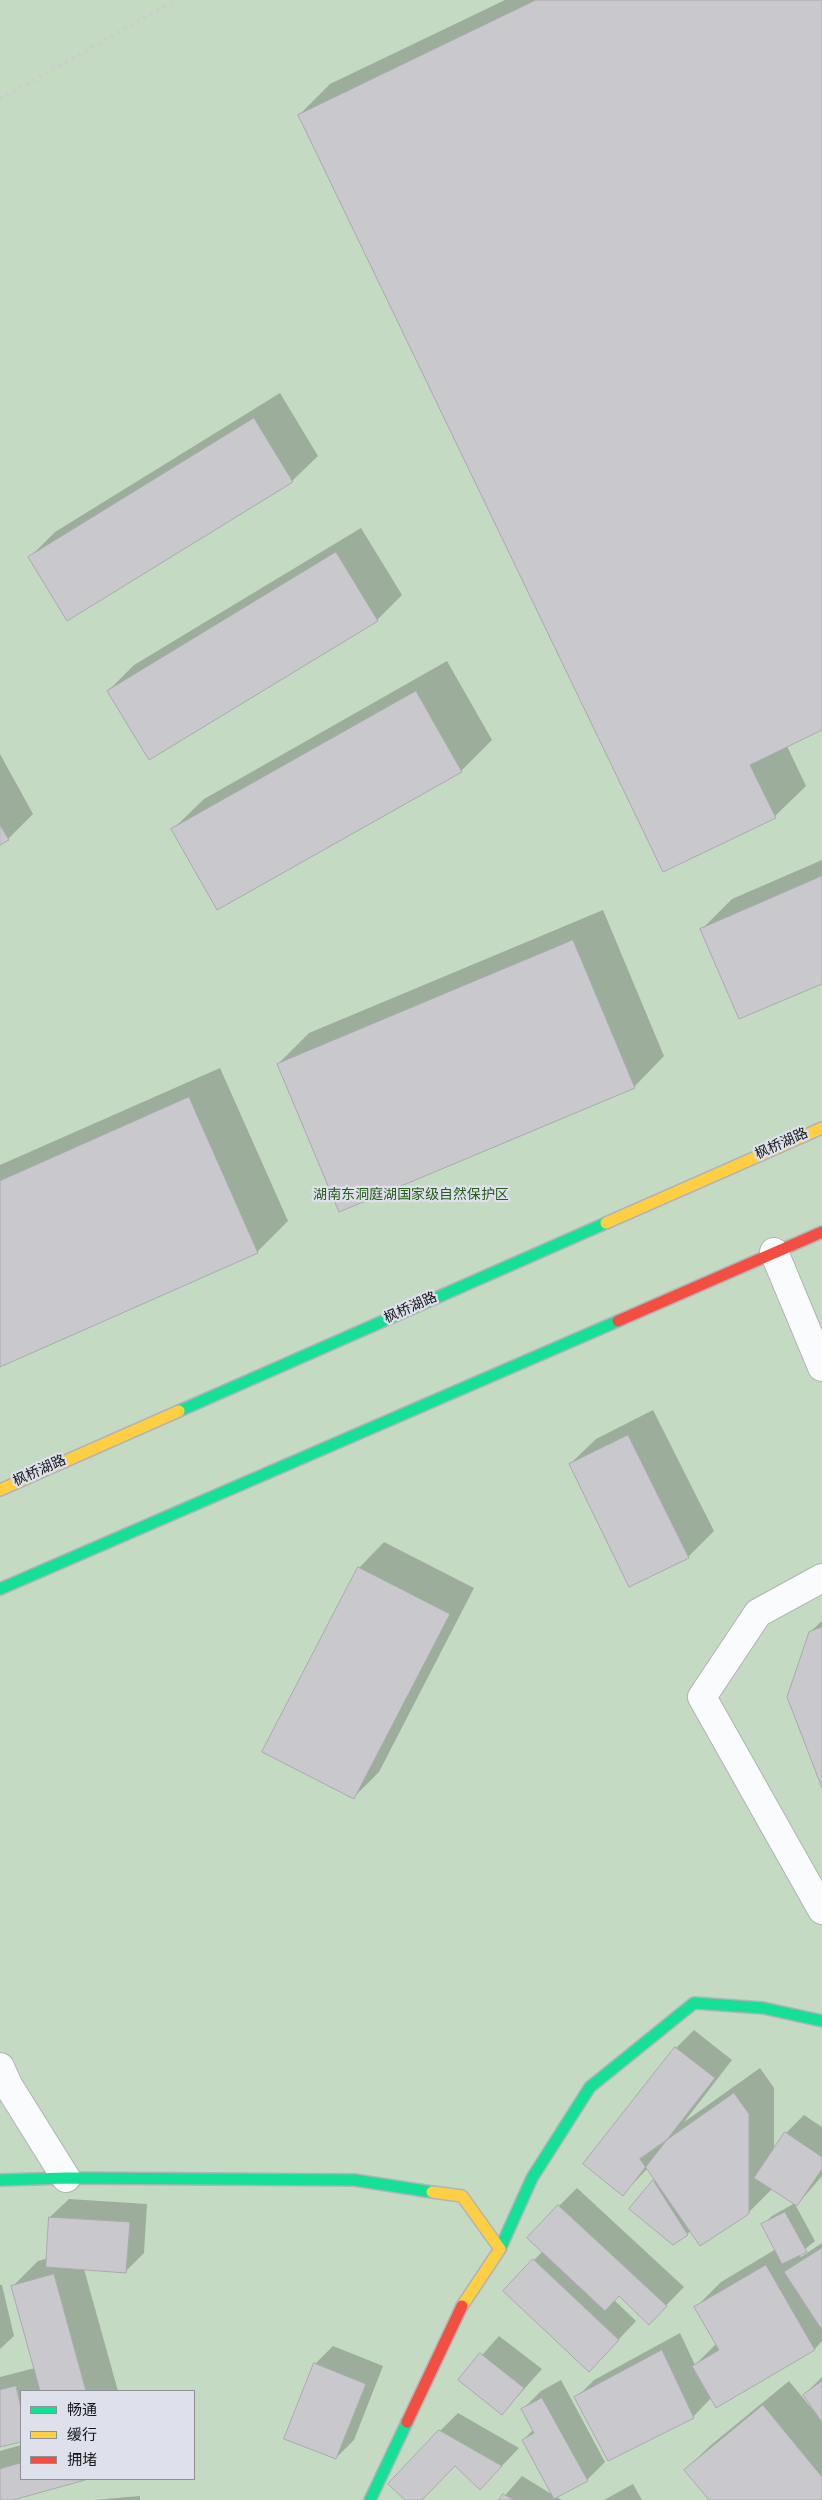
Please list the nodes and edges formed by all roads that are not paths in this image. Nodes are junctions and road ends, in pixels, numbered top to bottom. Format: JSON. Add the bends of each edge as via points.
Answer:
{"nodes":[{"id":1,"x":822,"y":1128,"type":"edge"},
{"id":2,"x":822,"y":1232,"type":"edge"},
{"id":3,"x":774,"y":1252,"type":"junction"},
{"id":4,"x":822,"y":1367,"type":"edge"},
{"id":5,"x":0,"y":1490,"type":"edge"},
{"id":6,"x":822,"y":1578,"type":"edge"},
{"id":7,"x":0,"y":1589,"type":"edge"},
{"id":8,"x":822,"y":1910,"type":"edge"},
{"id":9,"x":822,"y":2021,"type":"edge"},
{"id":10,"x":0,"y":2068,"type":"edge"},
{"id":11,"x":66,"y":2178,"type":"junction"},
{"id":12,"x":0,"y":2180,"type":"edge"},
{"id":13,"x":500,"y":2249,"type":"junction"},
{"id":14,"x":370,"y":2500,"type":"edge"}],
"edges":[{"from":1,"to":5,"type":"main road","name":"枫桥湖路"},
{"from":2,"to":3,"type":"main road"},
{"from":3,"to":4,"type":"street"},
{"from":3,"to":7,"type":"main road"},
{"from":6,"to":8,"type":"street","via":[[758,1613],[702,1697]]},
{"from":9,"to":13,"type":"main road","via":[[763,2008],[694,2003],[590,2087],[532,2178]]},
{"from":10,"to":11,"type":"street"},
{"from":11,"to":12,"type":"main road"},
{"from":11,"to":13,"type":"main road","via":[[354,2180],[462,2196]]},
{"from":13,"to":14,"type":"main road","via":[[456,2313]]}]}
